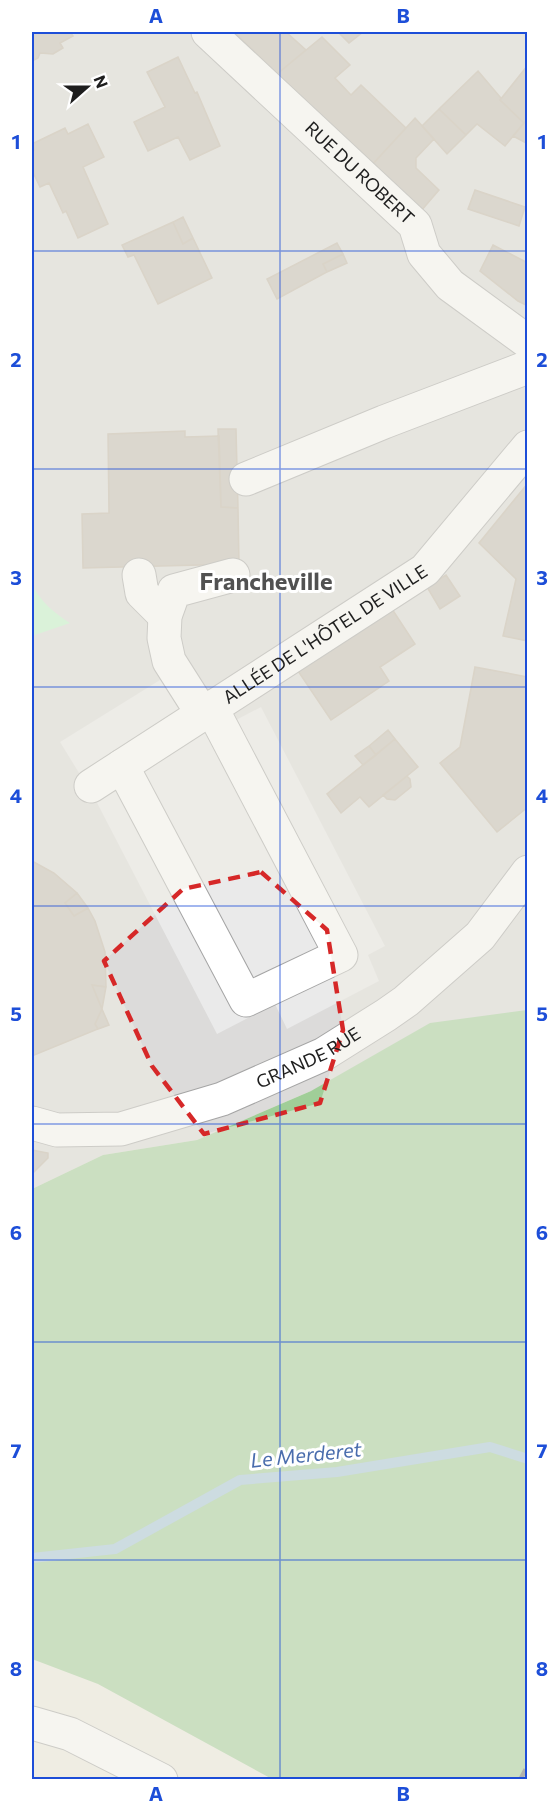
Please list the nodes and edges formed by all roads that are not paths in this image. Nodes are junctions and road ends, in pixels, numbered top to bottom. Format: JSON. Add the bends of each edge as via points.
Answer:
{"nodes":[{"id":1,"x":208,"y":32,"type":"edge"},
{"id":2,"x":528,"y":342,"type":"edge"},
{"id":3,"x":528,"y":367,"type":"edge"},
{"id":4,"x":528,"y":447,"type":"edge"},
{"id":5,"x":246,"y":479,"type":"dead end"},
{"id":6,"x":139,"y":575,"type":"dead end"},
{"id":7,"x":233,"y":575,"type":"dead end"},
{"id":8,"x":165,"y":616,"type":"junction"},
{"id":9,"x":207,"y":710,"type":"junction"},
{"id":10,"x":122,"y":766,"type":"junction"},
{"id":11,"x":91,"y":786,"type":"dead end"},
{"id":12,"x":528,"y":872,"type":"edge"},
{"id":13,"x":32,"y":1123,"type":"edge"},
{"id":14,"x":32,"y":1723,"type":"edge"},
{"id":15,"x":161,"y":1779,"type":"edge"}],
"edges":[{"from":1,"to":2,"type":"street","name":"RUE DU ROBERT","via":[[415,225],[424,254],[450,285]]},
{"from":3,"to":5,"type":"street"},
{"from":4,"to":9,"type":"street","name":"ALLÉE DE L'HÔTEL DE VILLE","via":[[425,570]]},
{"from":6,"to":8,"type":"street","via":[[142,593]]},
{"from":7,"to":8,"type":"street","via":[[174,591]]},
{"from":8,"to":9,"type":"street","via":[[169,661]]},
{"from":9,"to":10,"type":"street","name":"ALLÉE DE L'HÔTEL DE VILLE"},
{"from":9,"to":10,"type":"street","via":[[341,955],[246,1000]]},
{"from":10,"to":11,"type":"street","name":"ALLÉE DE L'HÔTEL DE VILLE"},
{"from":12,"to":13,"type":"street","name":"GRANDE RUE","via":[[480,936],[406,1001],[324,1054],[222,1099],[120,1129],[57,1130]]},
{"from":14,"to":15,"type":"street","via":[[70,1734]]}]}
